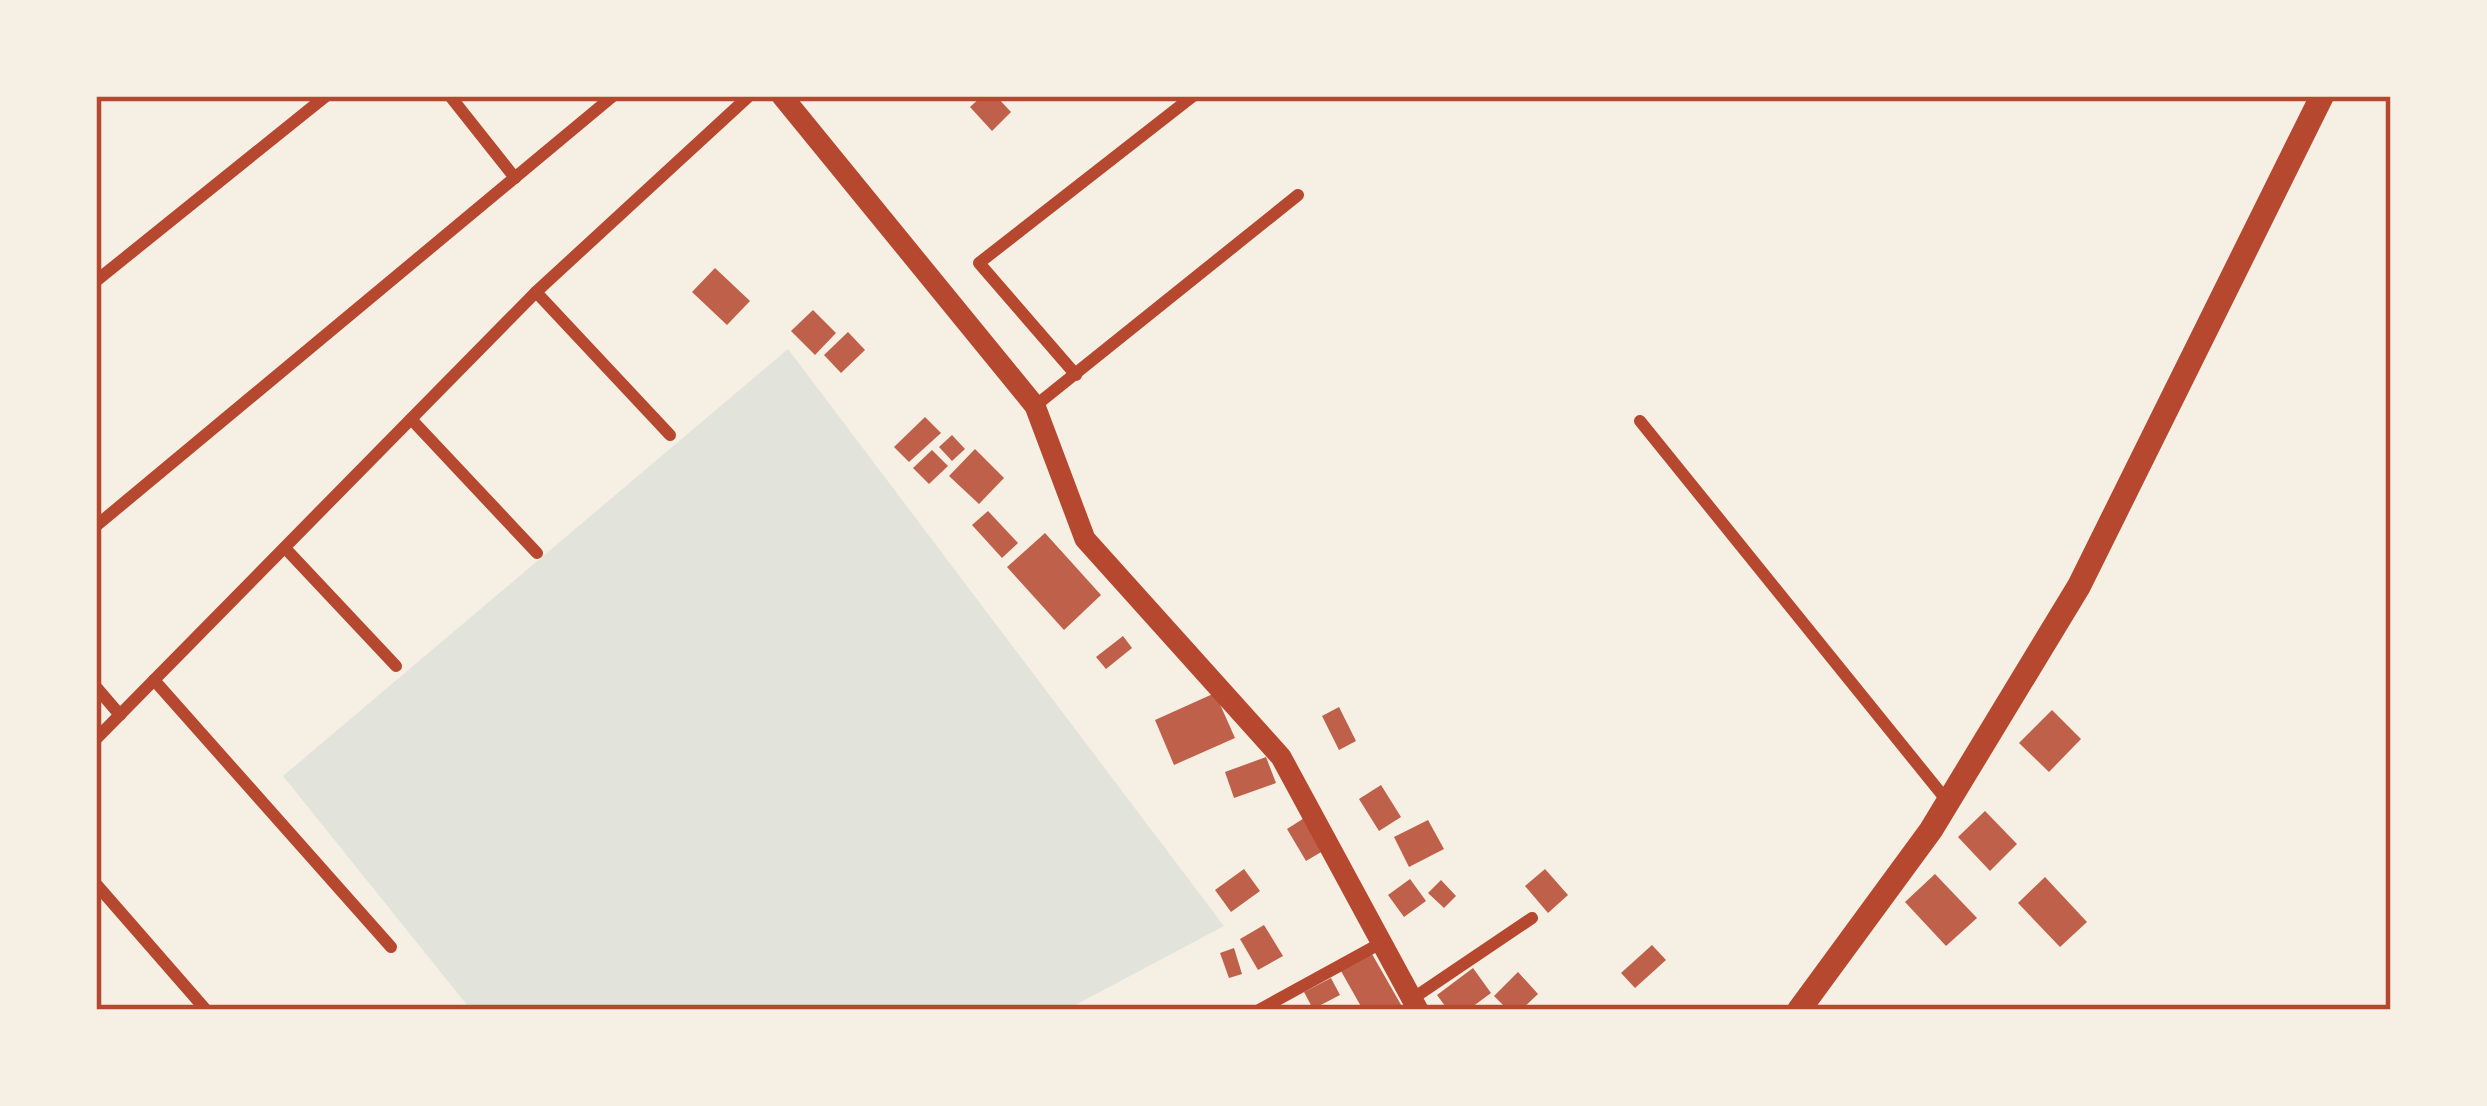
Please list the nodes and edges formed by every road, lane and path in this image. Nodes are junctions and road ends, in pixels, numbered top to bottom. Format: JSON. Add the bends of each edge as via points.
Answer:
{"nodes":[{"id":1,"x":326,"y":96,"type":"edge"},
{"id":2,"x":450,"y":96,"type":"edge"},
{"id":3,"x":613,"y":96,"type":"edge"},
{"id":4,"x":749,"y":96,"type":"edge"},
{"id":5,"x":782,"y":96,"type":"edge"},
{"id":6,"x":1193,"y":96,"type":"edge"},
{"id":7,"x":2322,"y":96,"type":"edge"},
{"id":8,"x":515,"y":178,"type":"junction"},
{"id":9,"x":1298,"y":195,"type":"dead end"},
{"id":10,"x":96,"y":281,"type":"edge"},
{"id":11,"x":536,"y":292,"type":"junction"},
{"id":12,"x":1076,"y":374,"type":"junction"},
{"id":13,"x":1035,"y":406,"type":"junction"},
{"id":14,"x":411,"y":419,"type":"junction"},
{"id":15,"x":1640,"y":422,"type":"dead end"},
{"id":16,"x":670,"y":435,"type":"dead end"},
{"id":17,"x":96,"y":526,"type":"edge"},
{"id":18,"x":285,"y":548,"type":"junction"},
{"id":19,"x":537,"y":553,"type":"dead end"},
{"id":20,"x":396,"y":666,"type":"dead end"},
{"id":21,"x":154,"y":680,"type":"junction"},
{"id":22,"x":96,"y":688,"type":"edge"},
{"id":23,"x":120,"y":715,"type":"junction"},
{"id":24,"x":96,"y":739,"type":"edge"},
{"id":25,"x":1948,"y":802,"type":"junction"},
{"id":26,"x":96,"y":884,"type":"edge"},
{"id":27,"x":1532,"y":918,"type":"dead end"},
{"id":28,"x":1381,"y":943,"type":"junction"},
{"id":29,"x":392,"y":947,"type":"dead end"},
{"id":30,"x":1415,"y":1005,"type":"edge"},
{"id":31,"x":206,"y":1010,"type":"edge"},
{"id":32,"x":1259,"y":1010,"type":"edge"},
{"id":33,"x":1799,"y":1010,"type":"edge"}],
"edges":[{"from":1,"to":10,"type":"street"},
{"from":2,"to":8,"type":"street"},
{"from":3,"to":8,"type":"street"},
{"from":4,"to":11,"type":"street"},
{"from":5,"to":13,"type":"street"},
{"from":6,"to":12,"type":"street","via":[[979,263]]},
{"from":7,"to":25,"type":"main road","via":[[2080,586]]},
{"from":8,"to":17,"type":"street"},
{"from":9,"to":12,"type":"street"},
{"from":11,"to":14,"type":"street"},
{"from":11,"to":16,"type":"street"},
{"from":12,"to":13,"type":"street"},
{"from":13,"to":28,"type":"street","via":[[1085,539],[1281,757]]},
{"from":14,"to":18,"type":"street"},
{"from":14,"to":19,"type":"street"},
{"from":15,"to":25,"type":"street"},
{"from":18,"to":20,"type":"street"},
{"from":18,"to":21,"type":"street"},
{"from":21,"to":23,"type":"street"},
{"from":21,"to":29,"type":"street"},
{"from":22,"to":23,"type":"street"},
{"from":23,"to":24,"type":"street"},
{"from":25,"to":33,"type":"main road"},
{"from":26,"to":31,"type":"street"},
{"from":27,"to":30,"type":"street"},
{"from":28,"to":30,"type":"street"},
{"from":28,"to":32,"type":"street"}]}
